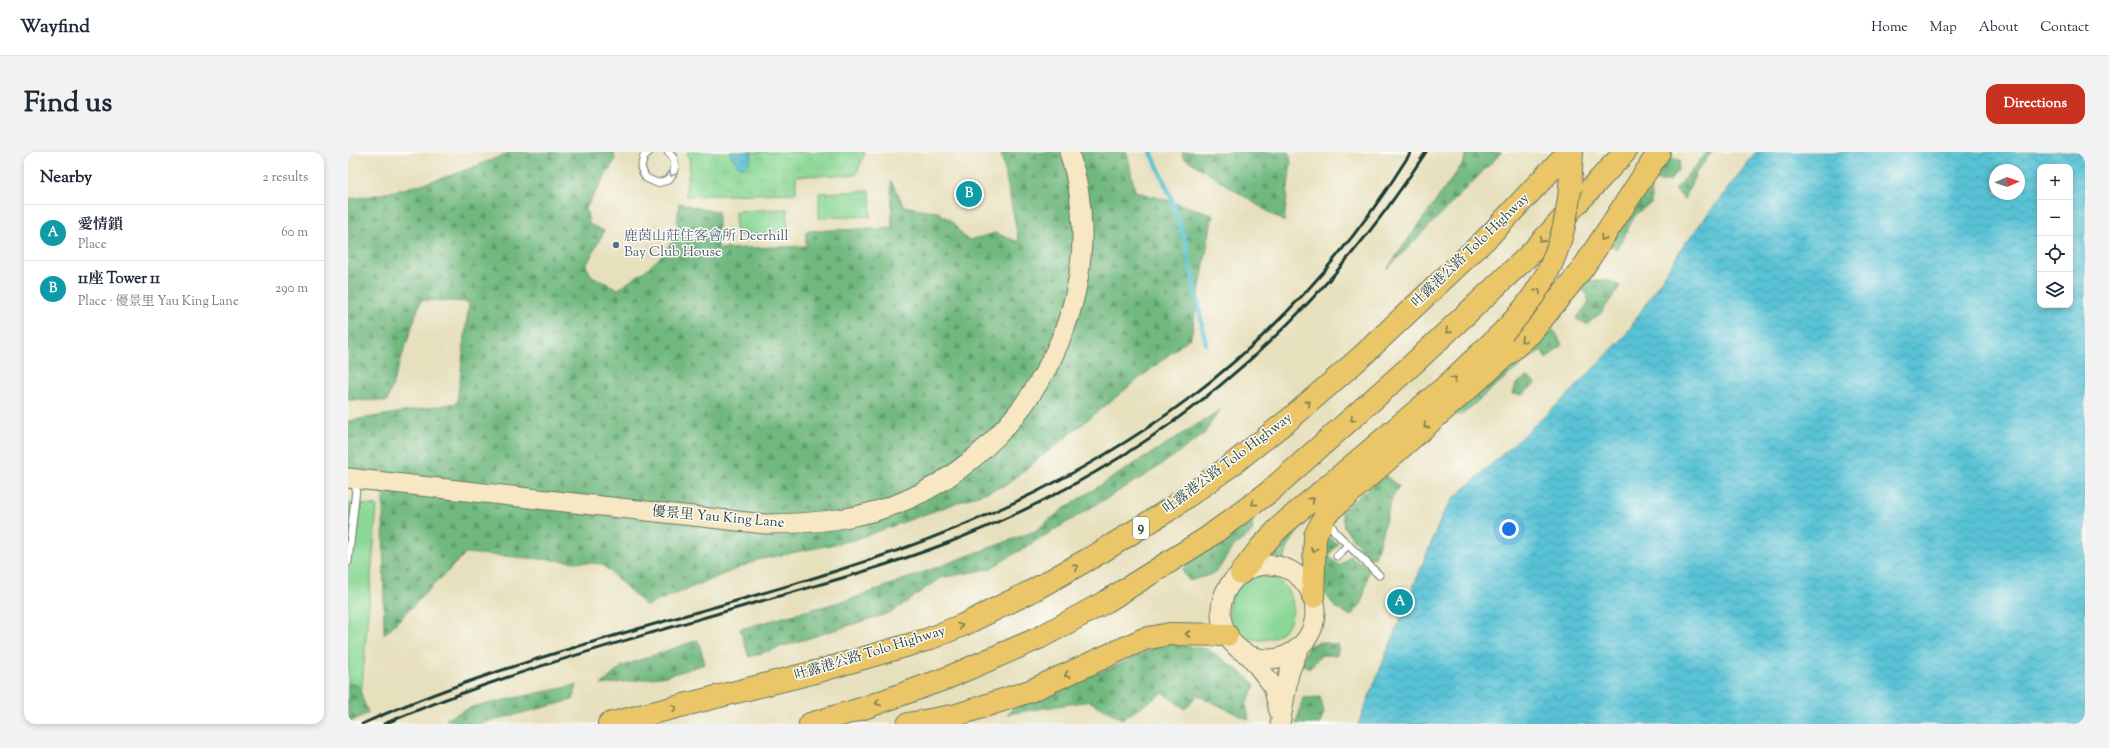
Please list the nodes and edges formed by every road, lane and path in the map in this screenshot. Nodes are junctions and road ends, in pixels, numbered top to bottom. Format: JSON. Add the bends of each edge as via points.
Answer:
{"nodes":[{"id":1,"x":668,"y":152,"type":"edge"},
{"id":2,"x":1069,"y":152,"type":"edge"},
{"id":3,"x":1568,"y":152,"type":"edge"},
{"id":4,"x":1572,"y":152,"type":"edge"},
{"id":5,"x":1625,"y":152,"type":"edge"},
{"id":6,"x":1659,"y":152,"type":"edge"},
{"id":7,"x":644,"y":154,"type":"edge"},
{"id":8,"x":353,"y":479,"type":"edge"},
{"id":9,"x":1326,"y":514,"type":"junction"},
{"id":10,"x":1348,"y":545,"type":"junction"},
{"id":11,"x":1337,"y":556,"type":"dead end"},
{"id":12,"x":348,"y":562,"type":"edge"},
{"id":13,"x":1241,"y":573,"type":"junction"},
{"id":14,"x":1379,"y":575,"type":"dead end"},
{"id":15,"x":1313,"y":597,"type":"junction"},
{"id":16,"x":1227,"y":635,"type":"junction"},
{"id":17,"x":1299,"y":648,"type":"junction"},
{"id":18,"x":1250,"y":655,"type":"junction"},
{"id":19,"x":1280,"y":721,"type":"edge"},
{"id":20,"x":609,"y":724,"type":"edge"},
{"id":21,"x":810,"y":724,"type":"edge"},
{"id":22,"x":908,"y":724,"type":"edge"}],
"edges":[{"from":1,"to":7,"type":"lane","one_way":true,"via":[[674,159],[675,170],[663,183],[651,182],[643,174],[641,168]]},
{"from":2,"to":8,"type":"street","name":"優景里 Yau King Lane","via":[[1079,199],[1080,257],[1075,291],[1052,360],[1036,390],[1001,434],[958,470],[912,497],[874,511],[829,521],[765,524]]},
{"from":20,"to":3,"type":"highway","name":"吐露港公路 Tolo Highway","number":"9","one_way":true,"via":[[819,671],[926,640],[1032,591],[1101,552],[1167,511],[1291,418],[1362,356],[1490,235]]},
{"from":13,"to":4,"type":"highway","one_way":true,"bridge":true,"via":[[1282,525],[1444,388],[1504,332],[1536,294],[1557,253],[1567,217]]},
{"from":5,"to":21,"type":"highway","one_way":true,"via":[[1527,257],[1407,370],[1269,492],[1207,538],[1113,598],[1039,638],[948,678]]},
{"from":6,"to":9,"type":"highway","one_way":true,"via":[[1583,268],[1531,333]]},
{"from":8,"to":12,"type":"lane"},
{"from":9,"to":10,"type":"lane","via":[[1332,529]]},
{"from":9,"to":15,"type":"highway","one_way":true,"via":[[1315,536]]},
{"from":10,"to":11,"type":"lane"},
{"from":10,"to":14,"type":"lane"},
{"from":13,"to":15,"type":"street","via":[[1251,567],[1265,564],[1289,569],[1308,586]]},
{"from":13,"to":16,"type":"street","via":[[1228,588],[1222,602],[1221,617]]},
{"from":15,"to":17,"type":"street","via":[[1315,619],[1306,640]]},
{"from":16,"to":18,"type":"street","via":[[1239,649]]},
{"from":16,"to":22,"type":"highway","one_way":true,"via":[[1170,634],[1144,639],[1030,691],[957,715]]},
{"from":17,"to":18,"type":"street","via":[[1276,659]]},
{"from":17,"to":19,"type":"street","via":[[1289,673]]},
{"from":18,"to":19,"type":"street","via":[[1273,686]]}]}
